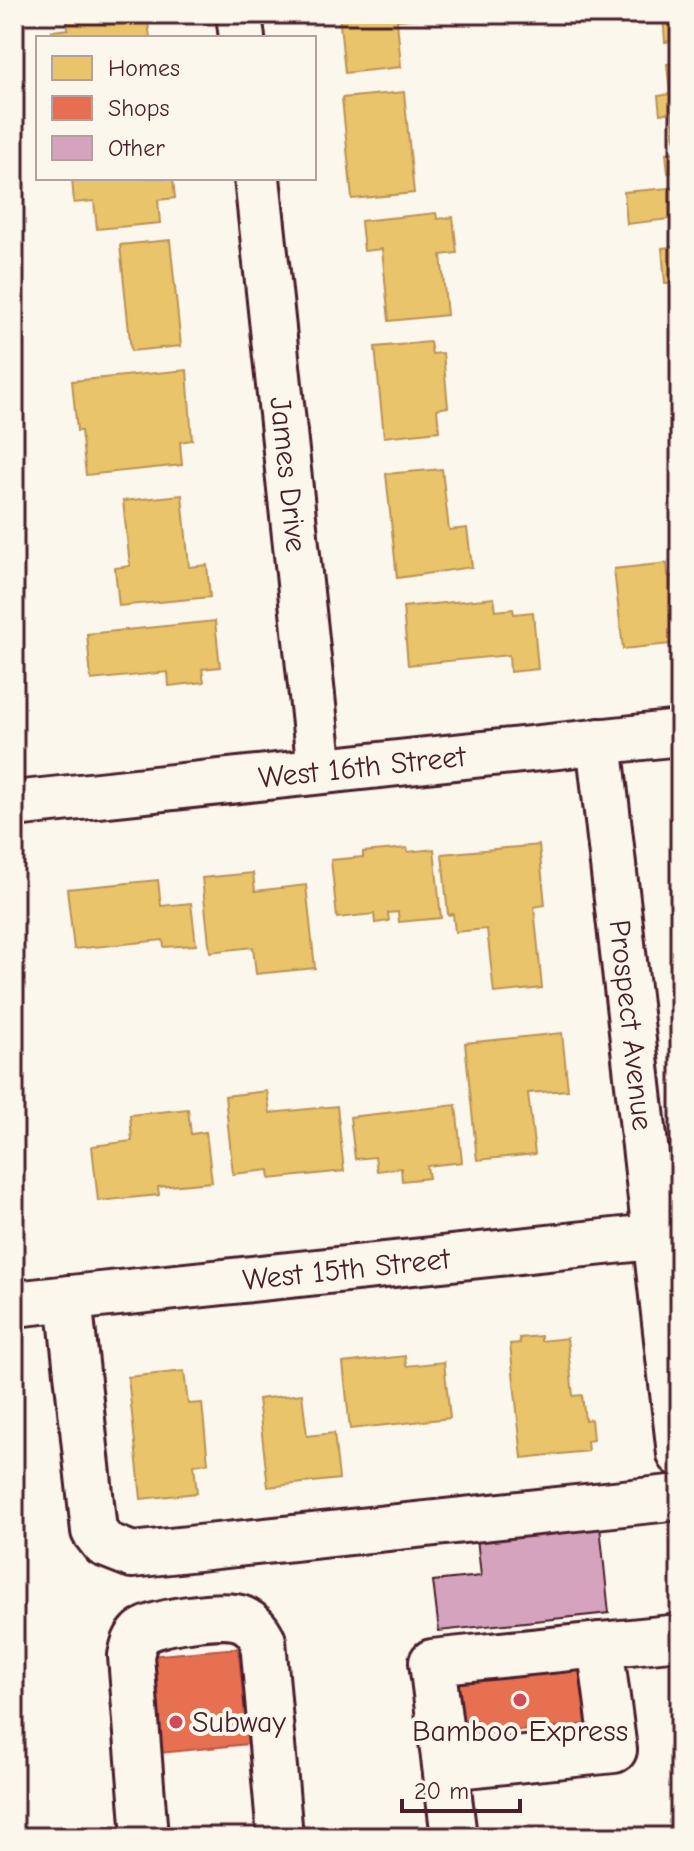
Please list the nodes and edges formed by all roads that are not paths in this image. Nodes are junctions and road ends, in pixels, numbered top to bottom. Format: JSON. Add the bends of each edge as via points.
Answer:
{"nodes":[{"id":1,"x":239,"y":14,"type":"edge"},
{"id":2,"x":242,"y":36,"type":"edge"},
{"id":3,"x":257,"y":180,"type":"edge"},
{"id":4,"x":680,"y":733,"type":"edge"},
{"id":5,"x":599,"y":741,"type":"junction"},
{"id":6,"x":320,"y":771,"type":"junction"},
{"id":7,"x":29,"y":802,"type":"edge"},
{"id":8,"x":668,"y":1235,"type":"edge"},
{"id":9,"x":69,"y":1298,"type":"junction"},
{"id":10,"x":14,"y":1304,"type":"edge"},
{"id":11,"x":680,"y":1454,"type":"edge"},
{"id":12,"x":680,"y":1497,"type":"edge"},
{"id":13,"x":680,"y":1637,"type":"edge"},
{"id":14,"x":600,"y":1645,"type":"junction"},
{"id":15,"x":446,"y":1767,"type":"junction"},
{"id":16,"x":145,"y":1837,"type":"edge"},
{"id":17,"x":280,"y":1837,"type":"edge"},
{"id":18,"x":454,"y":1837,"type":"edge"}],
"edges":[{"from":1,"to":2,"type":"street"},
{"from":3,"to":6,"type":"street","name":"James Drive"},
{"from":4,"to":5,"type":"street","name":"West 16th Street"},
{"from":5,"to":6,"type":"street","name":"West 16th Street"},
{"from":5,"to":8,"type":"street","name":"Prospect Avenue"},
{"from":6,"to":7,"type":"street","name":"West 16th Street"},
{"from":8,"to":9,"type":"street","name":"West 15th Street"},
{"from":8,"to":11,"type":"street","name":"Prospect Avenue"},
{"from":9,"to":10,"type":"street","name":"West 15th Street"},
{"from":9,"to":12,"type":"street","via":[[94,1531],[104,1544],[132,1555]]},
{"from":13,"to":14,"type":"street"},
{"from":14,"to":15,"type":"street","via":[[432,1662]]},
{"from":14,"to":15,"type":"street","via":[[614,1750]]},
{"from":15,"to":18,"type":"street"},
{"from":16,"to":17,"type":"street","via":[[134,1644],[159,1623],[237,1617],[250,1623],[263,1641]]}]}
